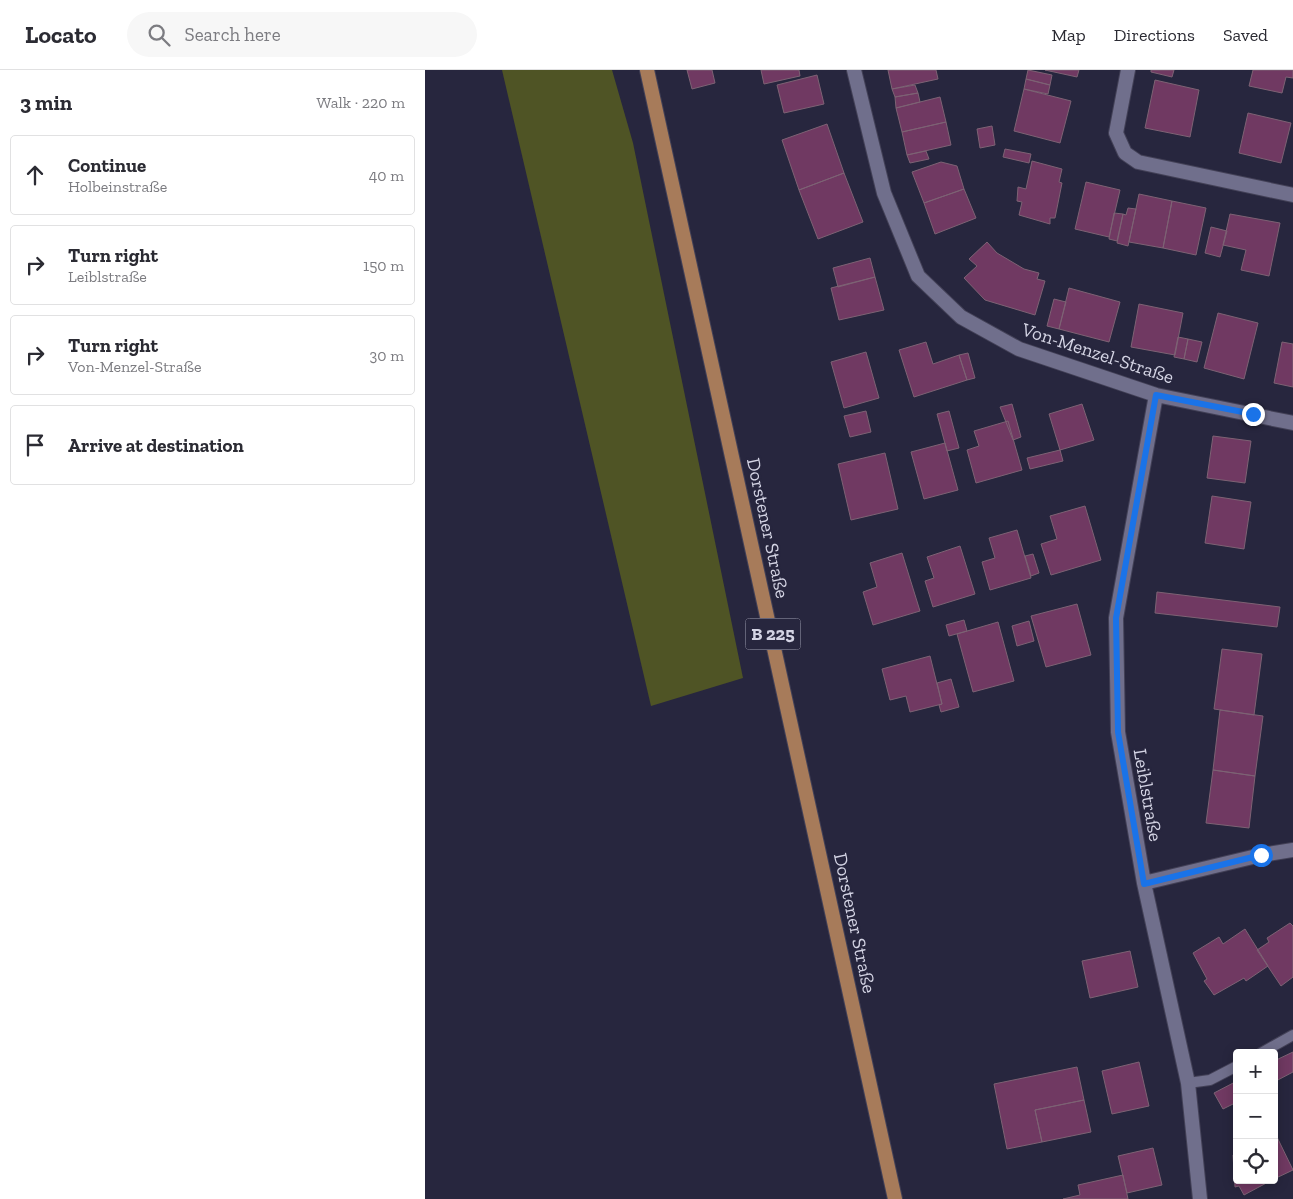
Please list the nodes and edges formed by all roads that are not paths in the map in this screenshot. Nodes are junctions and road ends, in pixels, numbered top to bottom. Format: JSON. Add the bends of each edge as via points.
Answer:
{"nodes":[{"id":1,"x":647,"y":70,"type":"edge"},
{"id":2,"x":854,"y":70,"type":"edge"},
{"id":3,"x":1128,"y":70,"type":"edge"},
{"id":4,"x":1293,"y":195,"type":"edge"},
{"id":5,"x":1156,"y":395,"type":"junction"},
{"id":6,"x":1293,"y":423,"type":"edge"},
{"id":7,"x":1293,"y":850,"type":"edge"},
{"id":8,"x":1144,"y":884,"type":"junction"},
{"id":9,"x":1293,"y":1035,"type":"edge"},
{"id":10,"x":1268,"y":1049,"type":"edge"},
{"id":11,"x":1233,"y":1068,"type":"edge"},
{"id":12,"x":1188,"y":1084,"type":"junction"},
{"id":13,"x":895,"y":1199,"type":"edge"},
{"id":14,"x":1200,"y":1199,"type":"edge"}],
"edges":[{"from":1,"to":13,"type":"main road","name":"Dorstener Straße","number":"B 225"},
{"from":2,"to":5,"type":"street","name":"Von-Menzel-Straße","via":[[884,193],[918,276],[961,317],[1019,349]]},
{"from":3,"to":4,"type":"street","via":[[1117,134],[1125,153],[1138,162]]},
{"from":5,"to":6,"type":"street","name":"Von-Menzel-Straße"},
{"from":5,"to":8,"type":"street","name":"Leiblstraße","via":[[1116,618],[1118,732]]},
{"from":7,"to":8,"type":"street"},
{"from":8,"to":12,"type":"street","name":"Leiblstraße"},
{"from":9,"to":10,"type":"lane"},
{"from":11,"to":12,"type":"lane","via":[[1210,1080]]},
{"from":12,"to":14,"type":"street","name":"Leiblstraße"}]}
